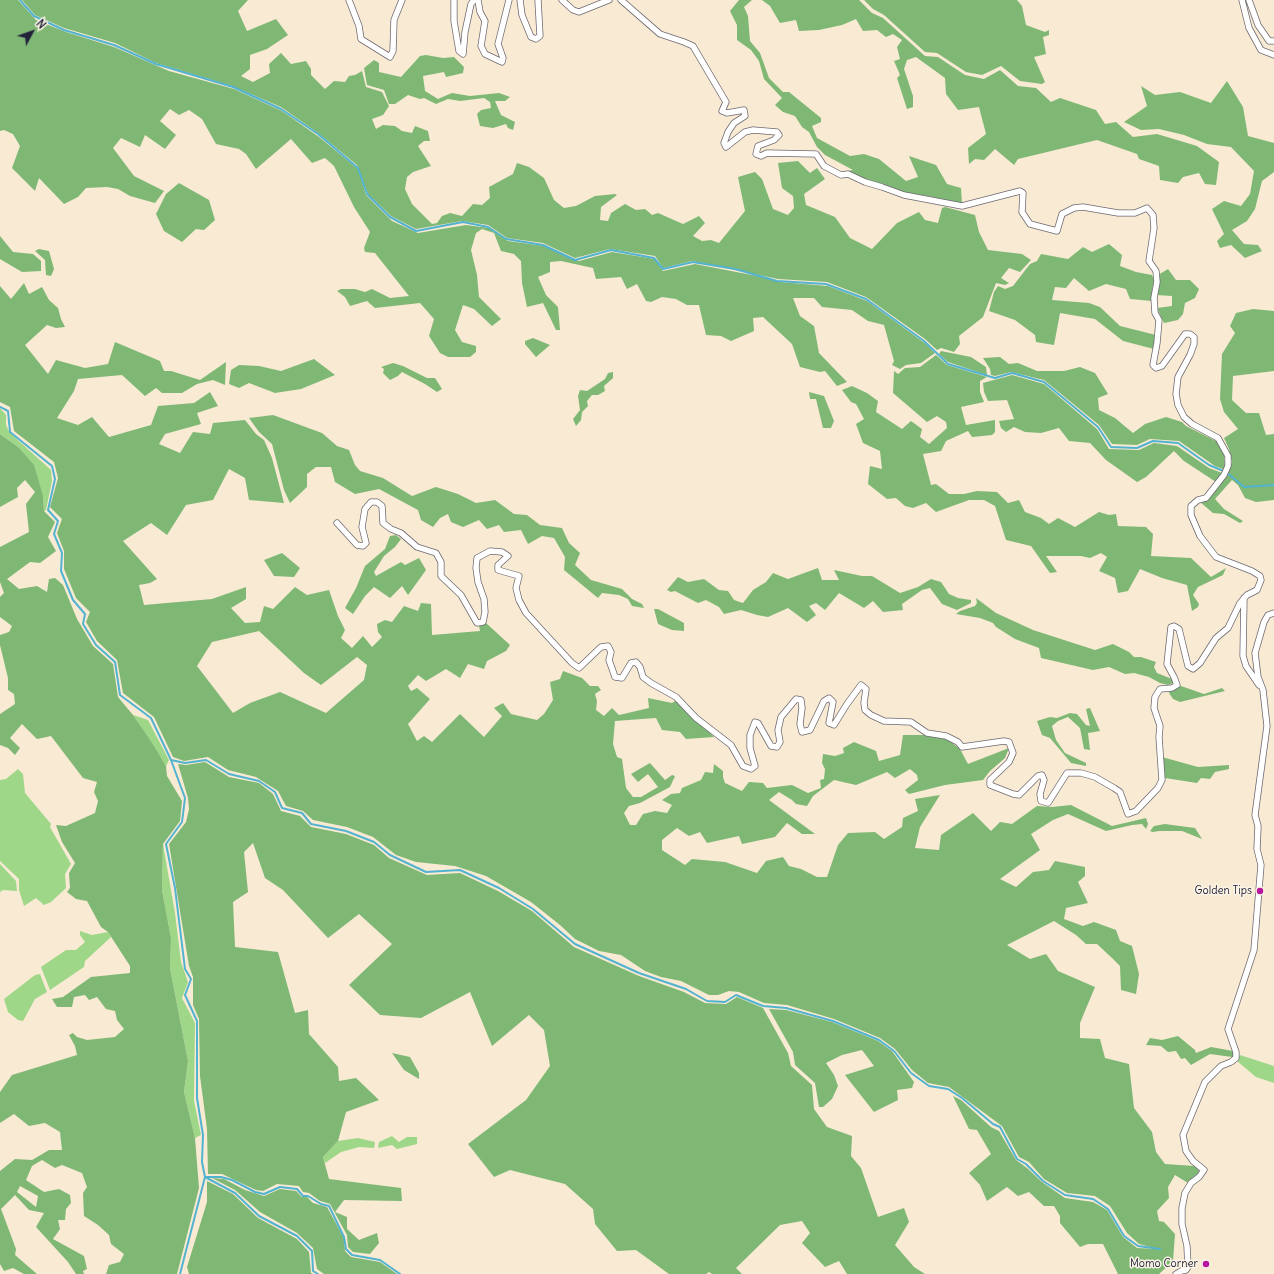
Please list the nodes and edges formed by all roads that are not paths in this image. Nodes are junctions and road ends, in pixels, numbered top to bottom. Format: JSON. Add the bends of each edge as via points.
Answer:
{"nodes":[{"id":1,"x":349,"y":0,"type":"edge"},
{"id":2,"x":402,"y":0,"type":"edge"},
{"id":3,"x":454,"y":0,"type":"edge"},
{"id":4,"x":509,"y":0,"type":"edge"},
{"id":5,"x":520,"y":0,"type":"edge"},
{"id":6,"x":538,"y":0,"type":"edge"},
{"id":7,"x":562,"y":0,"type":"edge"},
{"id":8,"x":609,"y":0,"type":"edge"},
{"id":9,"x":621,"y":0,"type":"edge"},
{"id":10,"x":1242,"y":0,"type":"edge"},
{"id":11,"x":1249,"y":0,"type":"edge"},
{"id":12,"x":1274,"y":41,"type":"edge"},
{"id":13,"x":1274,"y":55,"type":"edge"},
{"id":14,"x":337,"y":523,"type":"dead end"},
{"id":15,"x":1244,"y":598,"type":"junction"},
{"id":16,"x":1274,"y":614,"type":"edge"},
{"id":17,"x":1263,"y":690,"type":"junction"},
{"id":18,"x":1176,"y":1274,"type":"edge"}],
"edges":[{"from":1,"to":2,"type":"street","via":[[362,39],[390,57],[393,51],[394,20]]},
{"from":3,"to":4,"type":"street","via":[[454,21],[459,51],[463,54],[471,4],[478,0],[485,21],[481,46],[485,54],[502,62],[498,44]]},
{"from":5,"to":6,"type":"street","via":[[522,16],[531,37],[536,39],[540,36]]},
{"from":7,"to":8,"type":"street","via":[[579,12]]},
{"from":9,"to":15,"type":"street","via":[[660,34],[693,46],[726,102],[722,111],[727,113],[744,110],[744,116],[734,123],[728,132],[724,143],[726,147],[745,132],[777,132],[779,135],[774,140],[758,146],[756,154],[816,154],[824,166],[841,175],[848,174],[904,195],[962,206],[1020,191],[1023,192],[1022,212],[1030,224],[1057,231],[1062,214],[1074,208],[1135,213],[1147,208],[1153,215],[1154,228],[1149,261],[1156,271],[1154,298],[1155,313],[1159,320],[1158,343],[1153,365],[1156,368],[1162,366],[1185,334],[1194,337],[1190,355],[1178,377],[1178,405],[1184,417],[1192,424],[1218,438],[1228,456],[1228,466],[1206,498],[1191,506],[1191,515],[1200,536],[1216,556],[1243,566],[1260,576],[1260,587]]},
{"from":10,"to":13,"type":"street","via":[[1249,28],[1261,50]]},
{"from":11,"to":12,"type":"street","via":[[1258,25],[1269,41]]},
{"from":14,"to":15,"type":"street","via":[[357,545],[363,546],[366,543],[362,527],[365,509],[371,502],[377,502],[382,506],[383,523],[401,533],[417,547],[436,553],[441,562],[441,576],[461,595],[477,623],[483,622],[485,612],[478,582],[477,558],[490,551],[502,552],[508,556],[498,565],[498,570],[519,576],[516,588],[526,613],[572,664],[579,668],[601,647],[608,646],[611,652],[610,665],[615,677],[622,678],[631,663],[636,662],[650,683],[676,697],[696,718],[730,745],[744,766],[751,769],[755,766],[750,748],[751,730],[755,722],[771,746],[778,747],[781,717],[796,699],[801,700],[802,732],[810,730],[824,701],[829,698],[832,702],[829,723],[834,725],[861,685],[866,689],[865,710],[884,721],[911,722],[927,733],[946,736],[962,747],[1004,740],[1009,742],[1012,748],[1011,758],[990,780],[990,785],[1019,796],[1042,775],[1044,780],[1041,801],[1048,803],[1067,773],[1081,773],[1120,792],[1128,814],[1146,802],[1162,780],[1160,726],[1154,708],[1155,697],[1160,689],[1177,685],[1167,664],[1171,627],[1179,629],[1188,666],[1193,669],[1200,663],[1216,638],[1228,628]]},
{"from":15,"to":17,"type":"street","via":[[1243,656],[1246,666]]},
{"from":16,"to":17,"type":"street","via":[[1268,615],[1264,622],[1255,653],[1258,677]]},
{"from":17,"to":18,"type":"street","via":[[1267,726],[1255,815],[1258,826],[1257,849],[1261,865],[1254,950],[1228,1028],[1236,1058],[1221,1066],[1205,1082],[1183,1135],[1186,1151],[1192,1161],[1204,1170],[1185,1193],[1182,1224],[1188,1267]]}]}
